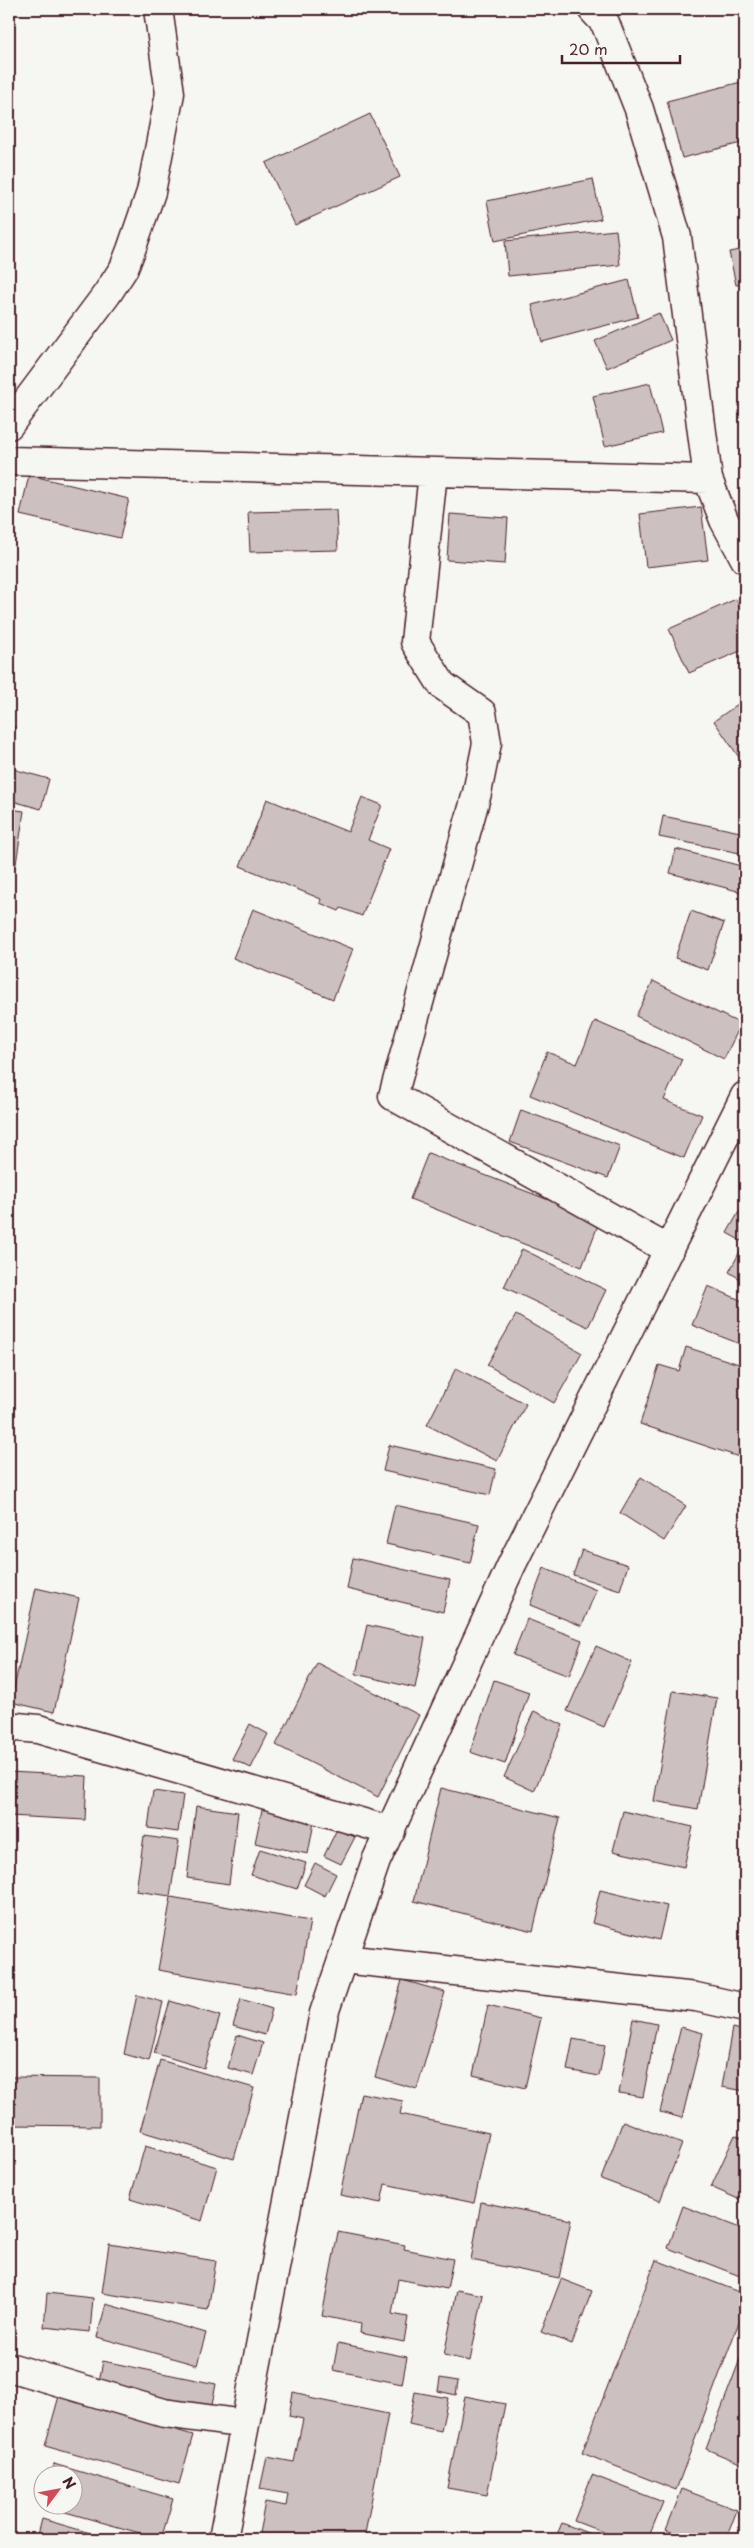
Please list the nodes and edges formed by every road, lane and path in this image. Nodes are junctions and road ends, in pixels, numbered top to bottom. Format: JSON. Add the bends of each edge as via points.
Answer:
{"nodes":[{"id":1,"x":158,"y":9,"type":"edge"},
{"id":2,"x":592,"y":9,"type":"edge"},
{"id":3,"x":9,"y":425,"type":"edge"},
{"id":4,"x":9,"y":462,"type":"edge"},
{"id":5,"x":433,"y":473,"type":"junction"},
{"id":6,"x":708,"y":479,"type":"junction"},
{"id":7,"x":745,"y":559,"type":"edge"},
{"id":8,"x":745,"y":1096,"type":"edge"},
{"id":9,"x":669,"y":1250,"type":"junction"},
{"id":10,"x":9,"y":1728,"type":"edge"},
{"id":11,"x":391,"y":1831,"type":"junction"},
{"id":12,"x":343,"y":1959,"type":"junction"},
{"id":13,"x":745,"y":2008,"type":"edge"},
{"id":14,"x":9,"y":2367,"type":"edge"},
{"id":15,"x":245,"y":2424,"type":"junction"},
{"id":16,"x":223,"y":2539,"type":"edge"}],
"edges":[{"from":1,"to":3,"type":"street","via":[[170,93],[151,192],[131,250],[107,294]]},
{"from":2,"to":6,"type":"street","via":[[606,23],[639,109],[677,238]]},
{"from":4,"to":5,"type":"street"},
{"from":5,"to":6,"type":"street"},
{"from":5,"to":9,"type":"street","via":[[415,642],[442,685],[482,713],[487,743],[477,793],[393,1096]]},
{"from":6,"to":7,"type":"street","via":[[724,520]]},
{"from":8,"to":9,"type":"street"},
{"from":9,"to":11,"type":"street","via":[[512,1564]]},
{"from":10,"to":11,"type":"street","via":[[38,1729]]},
{"from":11,"to":12,"type":"street","via":[[376,1861]]},
{"from":12,"to":13,"type":"street","via":[[696,1997]]},
{"from":12,"to":15,"type":"street","via":[[324,2013]]},
{"from":14,"to":15,"type":"street","via":[[164,2413]]},
{"from":15,"to":16,"type":"street"}]}
